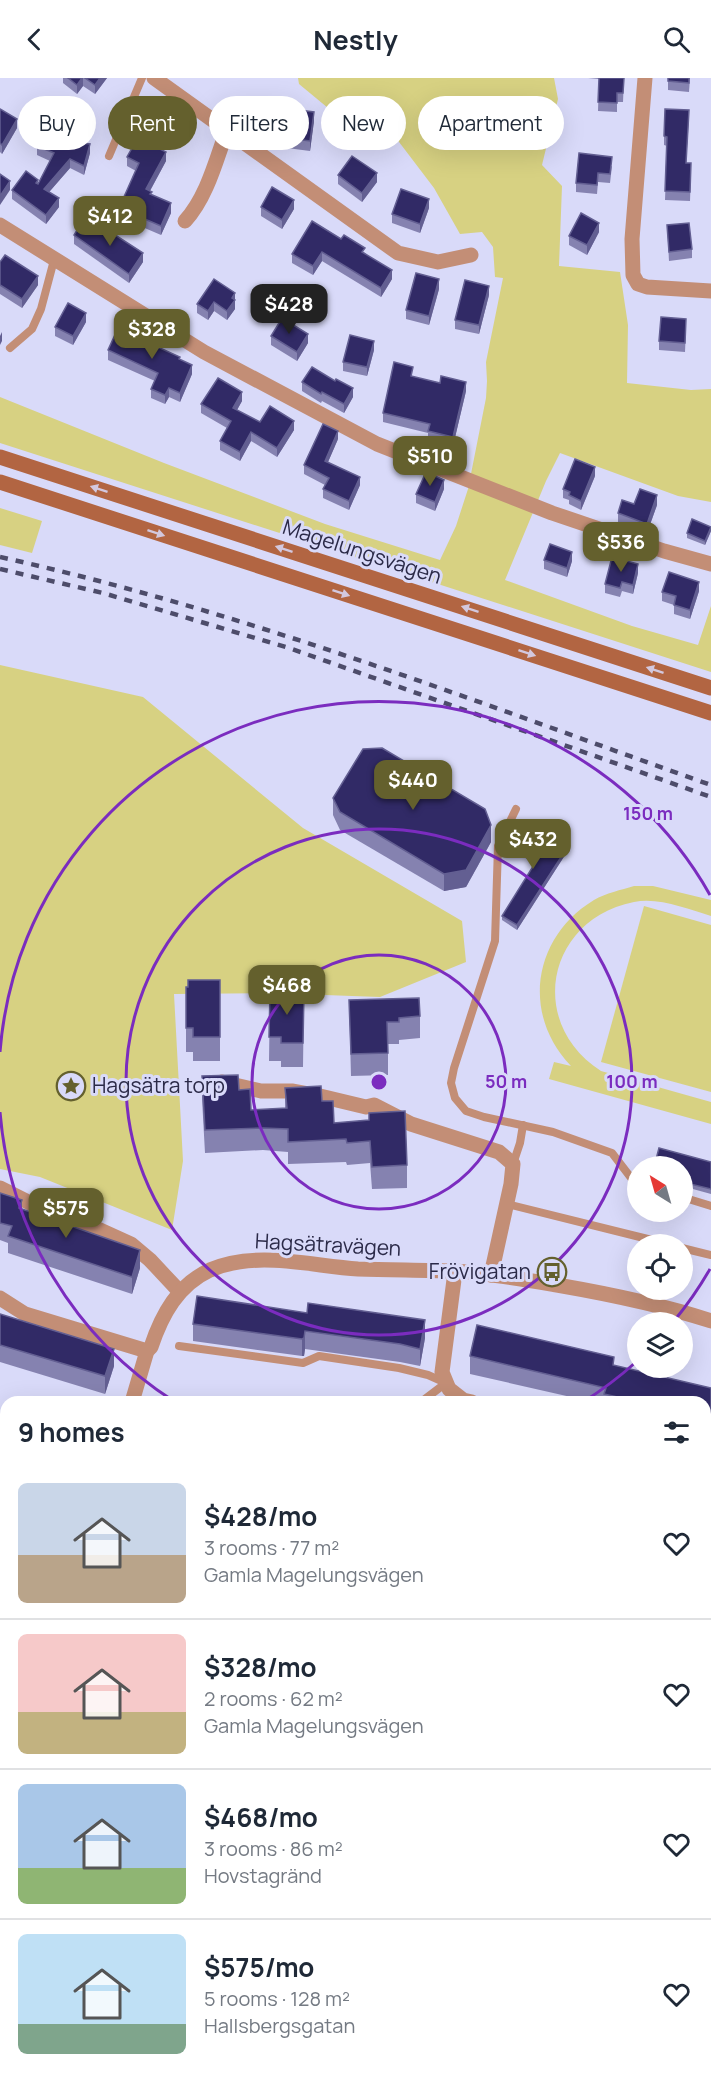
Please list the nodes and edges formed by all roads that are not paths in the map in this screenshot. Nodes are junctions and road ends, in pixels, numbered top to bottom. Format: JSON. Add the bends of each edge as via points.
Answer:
{"nodes":[{"id":1,"x":142,"y":78,"type":"edge"},
{"id":2,"x":154,"y":78,"type":"edge"},
{"id":3,"x":645,"y":78,"type":"edge"},
{"id":4,"x":209,"y":117,"type":"edge"},
{"id":5,"x":219,"y":150,"type":"edge"},
{"id":6,"x":255,"y":150,"type":"edge"},
{"id":7,"x":109,"y":156,"type":"dead end"},
{"id":8,"x":185,"y":220,"type":"dead end"},
{"id":9,"x":0,"y":225,"type":"edge"},
{"id":10,"x":471,"y":255,"type":"dead end"},
{"id":11,"x":54,"y":260,"type":"junction"},
{"id":12,"x":711,"y":291,"type":"edge"},
{"id":13,"x":10,"y":348,"type":"dead end"},
{"id":14,"x":0,"y":457,"type":"edge"},
{"id":15,"x":0,"y":482,"type":"edge"},
{"id":16,"x":711,"y":564,"type":"edge"},
{"id":17,"x":711,"y":688,"type":"edge"},
{"id":18,"x":711,"y":712,"type":"edge"},
{"id":19,"x":516,"y":809,"type":"dead end"},
{"id":20,"x":222,"y":1082,"type":"edge"},
{"id":21,"x":523,"y":1125,"type":"junction"},
{"id":22,"x":513,"y":1164,"type":"junction"},
{"id":23,"x":627,"y":1173,"type":"edge"},
{"id":24,"x":0,"y":1188,"type":"edge"},
{"id":25,"x":693,"y":1200,"type":"edge"},
{"id":26,"x":507,"y":1204,"type":"junction"},
{"id":27,"x":711,"y":1206,"type":"edge"},
{"id":28,"x":628,"y":1234,"type":"edge"},
{"id":29,"x":693,"y":1251,"type":"edge"},
{"id":30,"x":711,"y":1255,"type":"edge"},
{"id":31,"x":455,"y":1272,"type":"junction"},
{"id":32,"x":492,"y":1275,"type":"junction"},
{"id":33,"x":180,"y":1292,"type":"junction"},
{"id":34,"x":0,"y":1298,"type":"edge"},
{"id":35,"x":711,"y":1321,"type":"edge"},
{"id":36,"x":178,"y":1346,"type":"dead end"},
{"id":37,"x":147,"y":1351,"type":"junction"},
{"id":38,"x":446,"y":1383,"type":"junction"},
{"id":39,"x":134,"y":1396,"type":"edge"},
{"id":40,"x":429,"y":1396,"type":"edge"},
{"id":41,"x":458,"y":1396,"type":"edge"}],
"edges":[{"from":1,"to":7,"type":"lane"},
{"from":2,"to":4,"type":"street"},
{"from":3,"to":12,"type":"street","via":[[632,239],[633,275],[638,284],[647,287]]},
{"from":5,"to":8,"type":"street","via":[[202,196]]},
{"from":6,"to":10,"type":"street","via":[[398,253],[438,262]]},
{"from":9,"to":11,"type":"street"},
{"from":11,"to":13,"type":"lane","via":[[32,329]]},
{"from":11,"to":16,"type":"street","via":[[204,352],[377,444],[552,513]]},
{"from":17,"to":14,"type":"main road","name":"Magelungsvägen","one_way":true},
{"from":15,"to":18,"type":"main road","one_way":true},
{"from":19,"to":21,"type":"lane","via":[[498,846],[495,941],[451,1083],[454,1098],[466,1111]]},
{"from":20,"to":22,"type":"street","via":[[261,1091],[294,1091],[366,1107],[374,1105],[411,1124],[499,1152]]},
{"from":21,"to":22,"type":"lane"},
{"from":21,"to":23,"type":"lane","via":[[612,1153]]},
{"from":22,"to":26,"type":"street"},
{"from":24,"to":33,"type":"street","via":[[131,1244]]},
{"from":25,"to":27,"type":"lane"},
{"from":26,"to":28,"type":"lane"},
{"from":26,"to":32,"type":"street"},
{"from":29,"to":30,"type":"lane"},
{"from":31,"to":32,"type":"street","name":"Hagsätravägen"},
{"from":31,"to":33,"type":"street","name":"Hagsätravägen","via":[[243,1261],[208,1271]]},
{"from":31,"to":38,"type":"street","via":[[442,1372]]},
{"from":32,"to":35,"type":"street","name":"Hagsätravägen","via":[[603,1293]]},
{"from":33,"to":37,"type":"street","name":"Hagsätravägen","via":[[167,1308]]},
{"from":34,"to":37,"type":"street","via":[[25,1314]]},
{"from":36,"to":38,"type":"lane","via":[[303,1363],[319,1356],[399,1368]]},
{"from":37,"to":39,"type":"street","name":"Hagsätravägen"},
{"from":38,"to":40,"type":"lane"},
{"from":38,"to":41,"type":"street"}]}
